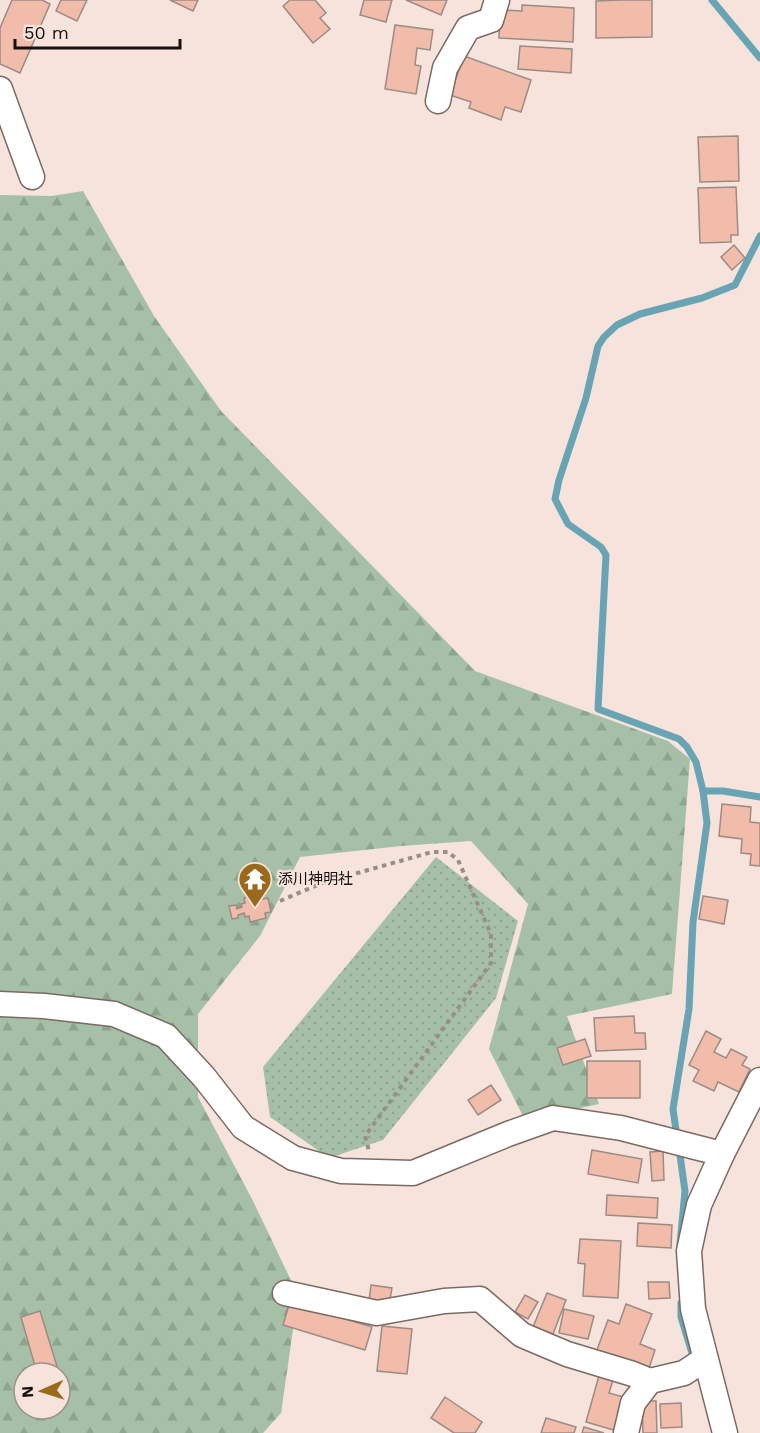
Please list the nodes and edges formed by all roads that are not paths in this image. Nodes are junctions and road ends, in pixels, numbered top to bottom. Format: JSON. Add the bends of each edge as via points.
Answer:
{"nodes":[{"id":1,"x":497,"y":0,"type":"edge"},
{"id":2,"x":0,"y":89,"type":"edge"},
{"id":3,"x":438,"y":101,"type":"dead end"},
{"id":4,"x":32,"y":177,"type":"dead end"},
{"id":5,"x":0,"y":1004,"type":"edge"},
{"id":6,"x":760,"y":1080,"type":"edge"},
{"id":7,"x":722,"y":1154,"type":"junction"},
{"id":8,"x":285,"y":1293,"type":"dead end"},
{"id":9,"x":698,"y":1364,"type":"junction"},
{"id":10,"x":650,"y":1381,"type":"junction"},
{"id":11,"x":626,"y":1433,"type":"edge"},
{"id":12,"x":725,"y":1433,"type":"edge"}],
"edges":[{"from":1,"to":3,"type":"street","via":[[491,20],[468,28],[445,68]]},
{"from":2,"to":4,"type":"street"},
{"from":5,"to":7,"type":"street","via":[[114,1014],[166,1036],[243,1127],[293,1158],[341,1171],[413,1173],[553,1118],[621,1128]]},
{"from":6,"to":7,"type":"street"},
{"from":7,"to":9,"type":"street","via":[[699,1205],[690,1251]]},
{"from":8,"to":10,"type":"street","via":[[377,1313],[444,1300],[480,1299],[522,1335]]},
{"from":9,"to":10,"type":"street","via":[[684,1373]]},
{"from":9,"to":12,"type":"street"},
{"from":10,"to":11,"type":"street","via":[[633,1403]]}]}
